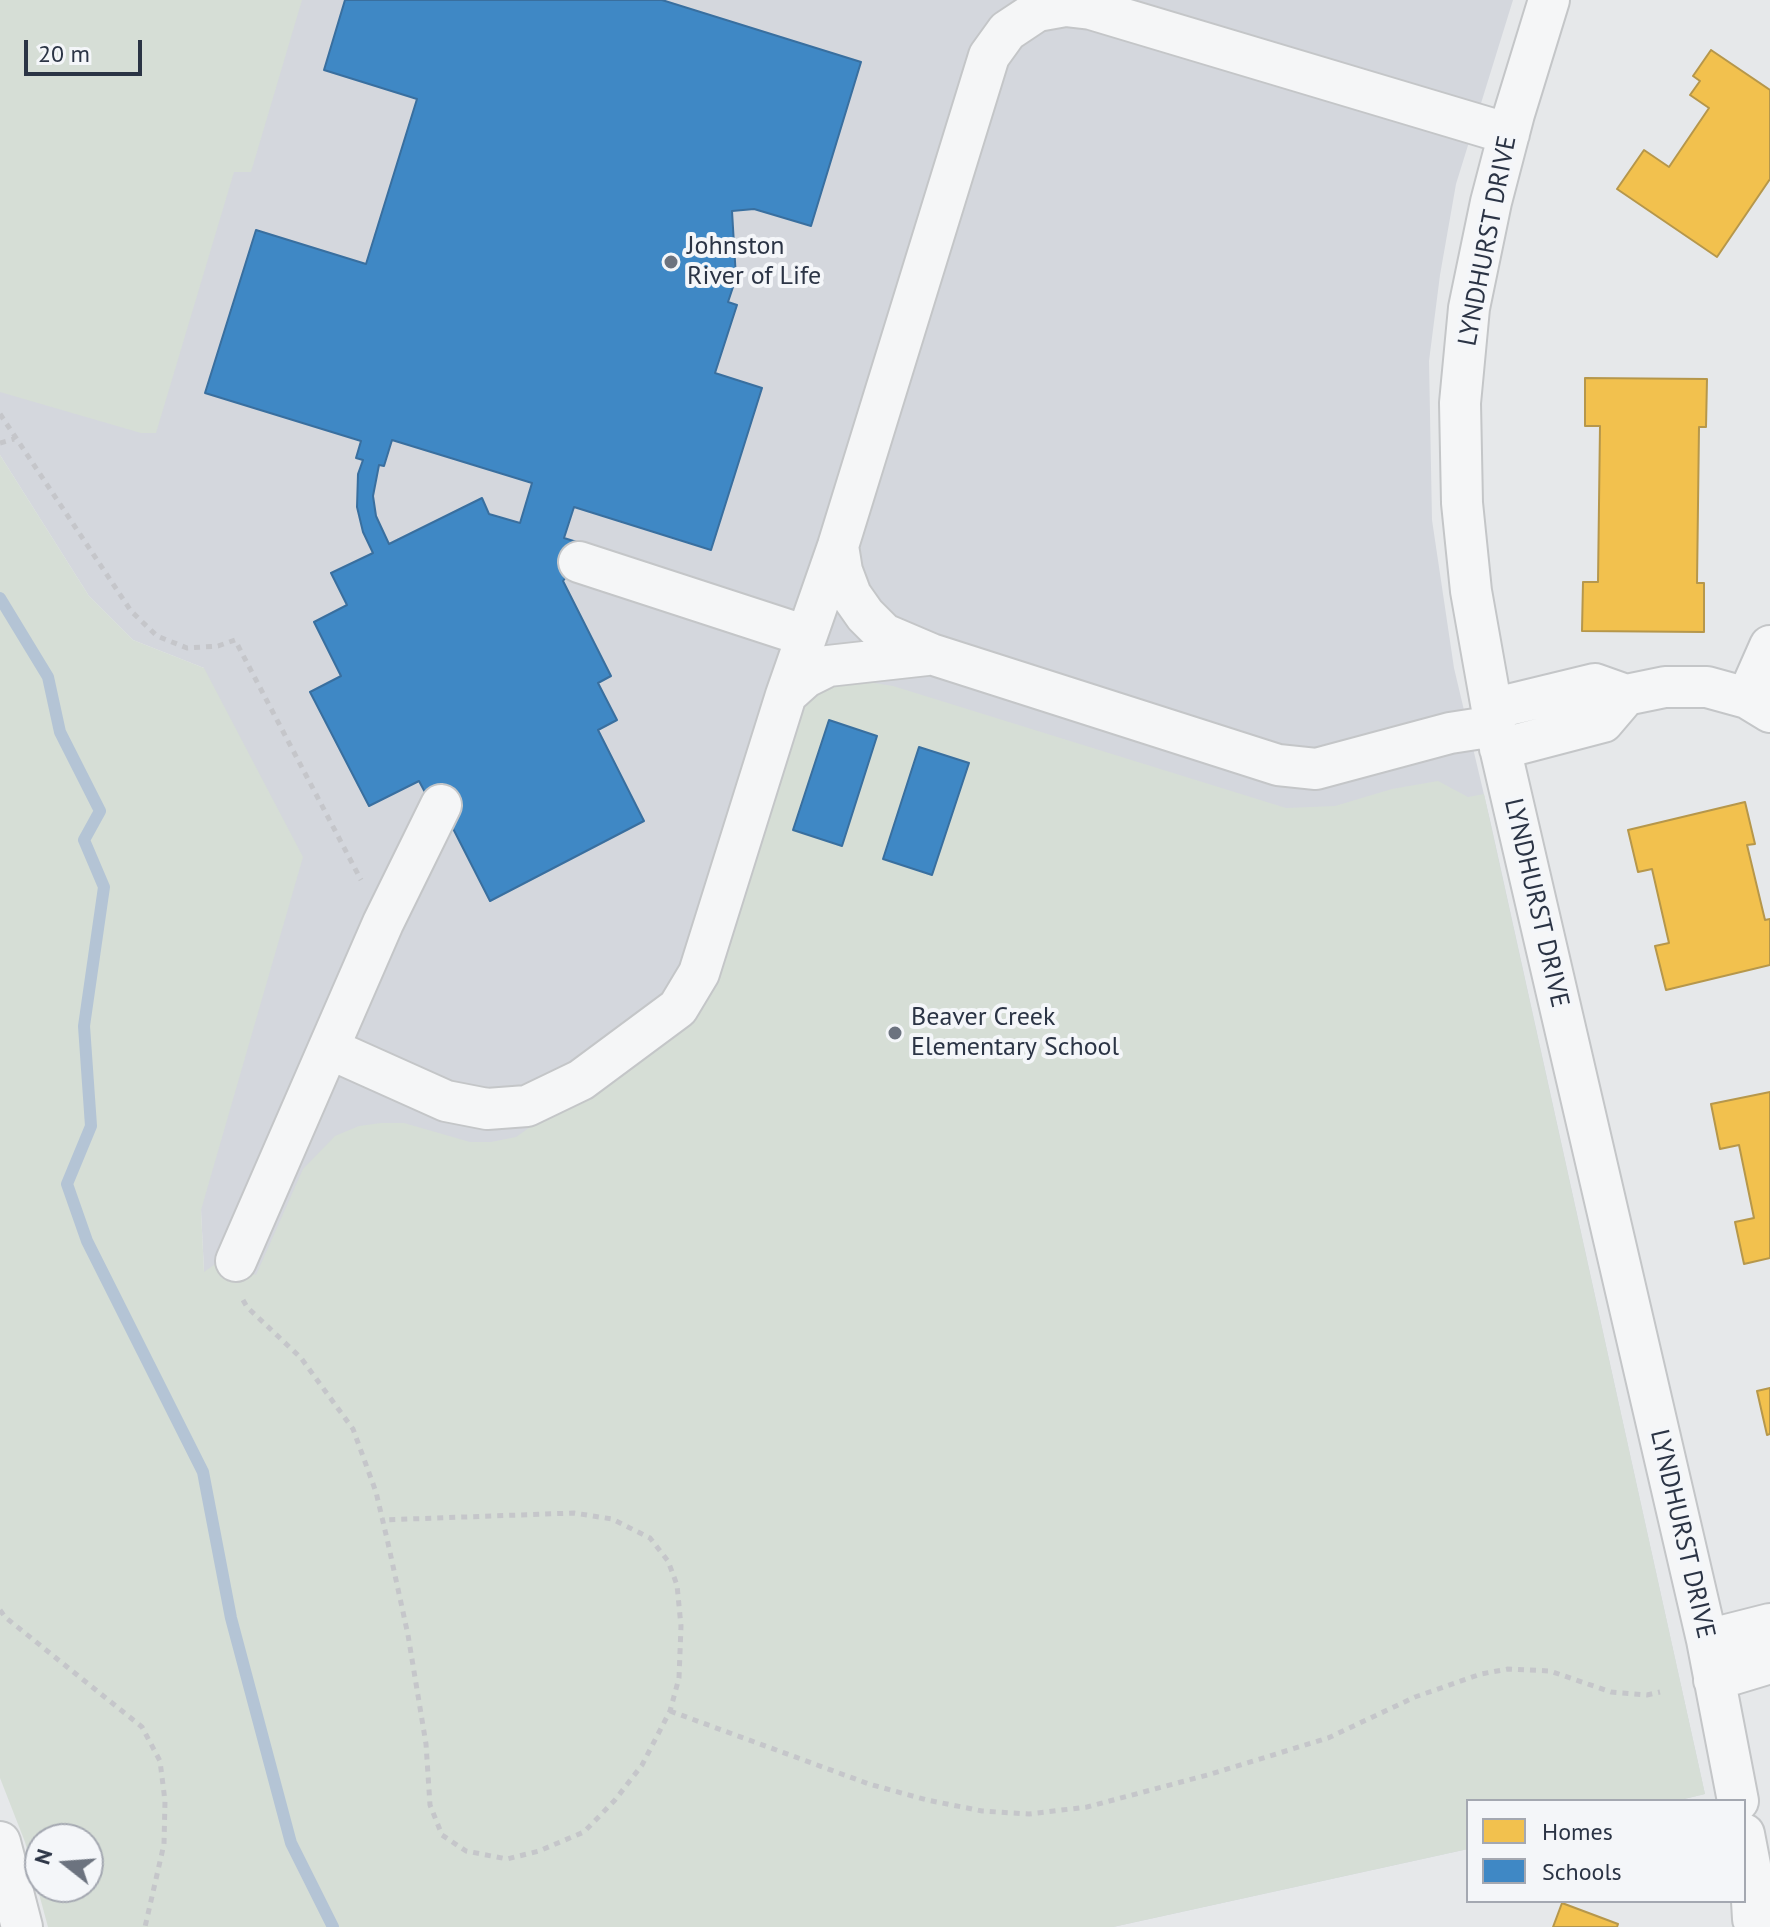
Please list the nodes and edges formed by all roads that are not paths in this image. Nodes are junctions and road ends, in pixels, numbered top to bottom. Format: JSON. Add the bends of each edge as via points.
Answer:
{"nodes":[{"id":1,"x":1549,"y":0,"type":"edge"},
{"id":2,"x":1509,"y":134,"type":"junction"},
{"id":3,"x":838,"y":546,"type":"junction"},
{"id":4,"x":579,"y":562,"type":"dead end"},
{"id":5,"x":806,"y":636,"type":"junction"},
{"id":6,"x":1770,"y":646,"type":"edge"},
{"id":7,"x":931,"y":654,"type":"junction"},
{"id":8,"x":786,"y":695,"type":"junction"},
{"id":9,"x":1758,"y":705,"type":"edge"},
{"id":10,"x":1496,"y":728,"type":"junction"},
{"id":11,"x":441,"y":805,"type":"dead end"},
{"id":12,"x":330,"y":1049,"type":"junction"},
{"id":13,"x":236,"y":1261,"type":"road end"},
{"id":14,"x":1770,"y":1624,"type":"edge"},
{"id":15,"x":1707,"y":1640,"type":"junction"},
{"id":16,"x":1770,"y":1663,"type":"edge"},
{"id":17,"x":1714,"y":1680,"type":"junction"},
{"id":18,"x":1738,"y":1799,"type":"edge"},
{"id":19,"x":0,"y":1842,"type":"edge"},
{"id":20,"x":1746,"y":1844,"type":"edge"},
{"id":21,"x":1753,"y":1924,"type":"edge"},
{"id":22,"x":22,"y":1927,"type":"edge"}],
"edges":[{"from":1,"to":2,"type":"street","name":"LYNDHURST DRIVE"},
{"from":2,"to":3,"type":"street","via":[[1091,9],[1037,11],[1007,31],[989,56]]},
{"from":2,"to":10,"type":"street","name":"LYNDHURST DRIVE","via":[[1469,308],[1460,403],[1471,591]]},
{"from":3,"to":5,"type":"street"},
{"from":3,"to":7,"type":"street","via":[[851,595],[865,615],[884,634]]},
{"from":4,"to":5,"type":"street"},
{"from":5,"to":8,"type":"street"},
{"from":6,"to":9,"type":"street"},
{"from":7,"to":8,"type":"street","via":[[828,666]]},
{"from":7,"to":10,"type":"street","via":[[1278,765],[1316,769],[1450,733]]},
{"from":8,"to":12,"type":"street","via":[[699,973],[678,1008],[581,1080],[527,1106],[487,1109],[446,1101]]},
{"from":9,"to":10,"type":"street","via":[[1707,687],[1665,687],[1626,695],[1603,722]]},
{"from":10,"to":15,"type":"street","name":"LYNDHURST DRIVE"},
{"from":11,"to":12,"type":"street"},
{"from":12,"to":13,"type":"street"},
{"from":14,"to":15,"type":"street"},
{"from":15,"to":17,"type":"street","name":"LYNDHURST DRIVE"},
{"from":16,"to":17,"type":"street"},
{"from":17,"to":18,"type":"street","name":"LYNDHURST DRIVE"},
{"from":19,"to":22,"type":"street"},
{"from":20,"to":21,"type":"street"}]}
